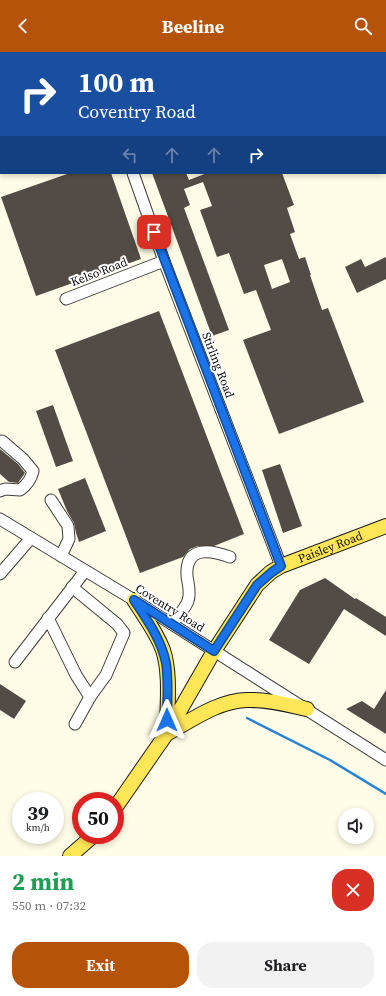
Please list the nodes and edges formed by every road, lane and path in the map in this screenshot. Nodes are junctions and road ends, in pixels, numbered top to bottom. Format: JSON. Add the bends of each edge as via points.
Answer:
{"nodes":[{"id":1,"x":133,"y":174,"type":"edge"},
{"id":2,"x":164,"y":261,"type":"junction"},
{"id":3,"x":66,"y":299,"type":"dead end"},
{"id":4,"x":2,"y":441,"type":"dead end"},
{"id":5,"x":0,"y":490,"type":"edge"},
{"id":6,"x":51,"y":500,"type":"dead end"},
{"id":7,"x":0,"y":519,"type":"edge"},
{"id":8,"x":386,"y":526,"type":"edge"},
{"id":9,"x":31,"y":538,"type":"junction"},
{"id":10,"x":61,"y":556,"type":"junction"},
{"id":11,"x":230,"y":557,"type":"dead end"},
{"id":12,"x":4,"y":565,"type":"edge"},
{"id":13,"x":281,"y":566,"type":"junction"},
{"id":14,"x":85,"y":571,"type":"junction"},
{"id":15,"x":0,"y":574,"type":"edge"},
{"id":16,"x":72,"y":586,"type":"junction"},
{"id":17,"x":134,"y":600,"type":"junction"},
{"id":18,"x":48,"y":618,"type":"junction"},
{"id":19,"x":172,"y":624,"type":"junction"},
{"id":20,"x":214,"y":651,"type":"junction"},
{"id":21,"x":15,"y":662,"type":"dead end"},
{"id":22,"x":90,"y":697,"type":"junction"},
{"id":23,"x":307,"y":709,"type":"junction"},
{"id":24,"x":76,"y":724,"type":"dead end"},
{"id":25,"x":167,"y":733,"type":"junction"},
{"id":26,"x":386,"y":760,"type":"edge"},
{"id":27,"x":124,"y":795,"type":"edge"},
{"id":28,"x":84,"y":844,"type":"edge"},
{"id":29,"x":70,"y":856,"type":"edge"}],
"edges":[{"from":1,"to":2,"type":"street","name":"Stirling Road"},
{"from":2,"to":3,"type":"street","name":"Kelso Road"},
{"from":2,"to":13,"type":"street","name":"Stirling Road"},
{"from":4,"to":5,"type":"street","via":[[33,471],[32,477],[20,490]]},
{"from":6,"to":10,"type":"street","via":[[68,526],[69,539]]},
{"from":7,"to":9,"type":"street","name":"Coventry Road"},
{"from":8,"to":13,"type":"main road","name":"Paisley Road"},
{"from":9,"to":10,"type":"street","name":"Coventry Road"},
{"from":9,"to":12,"type":"street"},
{"from":10,"to":14,"type":"street","name":"Coventry Road"},
{"from":11,"to":19,"type":"street","via":[[204,551],[191,558],[187,574],[188,601]]},
{"from":12,"to":15,"type":"street"},
{"from":13,"to":20,"type":"main road","name":"Paisley Road","via":[[257,585]]},
{"from":14,"to":16,"type":"street"},
{"from":14,"to":17,"type":"street","name":"Coventry Road"},
{"from":16,"to":18,"type":"street"},
{"from":16,"to":22,"type":"street","via":[[124,633],[106,675]]},
{"from":17,"to":19,"type":"street","name":"Coventry Road"},
{"from":17,"to":25,"type":"main road","via":[[163,650],[167,677]]},
{"from":18,"to":21,"type":"street"},
{"from":18,"to":22,"type":"street","via":[[76,675]]},
{"from":19,"to":20,"type":"street","name":"Coventry Road"},
{"from":20,"to":23,"type":"street","name":"Coventry Road"},
{"from":20,"to":25,"type":"main road","name":"Paisley Road"},
{"from":22,"to":24,"type":"street"},
{"from":23,"to":25,"type":"main road","via":[[262,700],[233,702],[215,707]]},
{"from":23,"to":26,"type":"street","name":"Coventry Road"},
{"from":25,"to":27,"type":"main road","name":"Paisley Road"},
{"from":28,"to":29,"type":"main road"}]}
